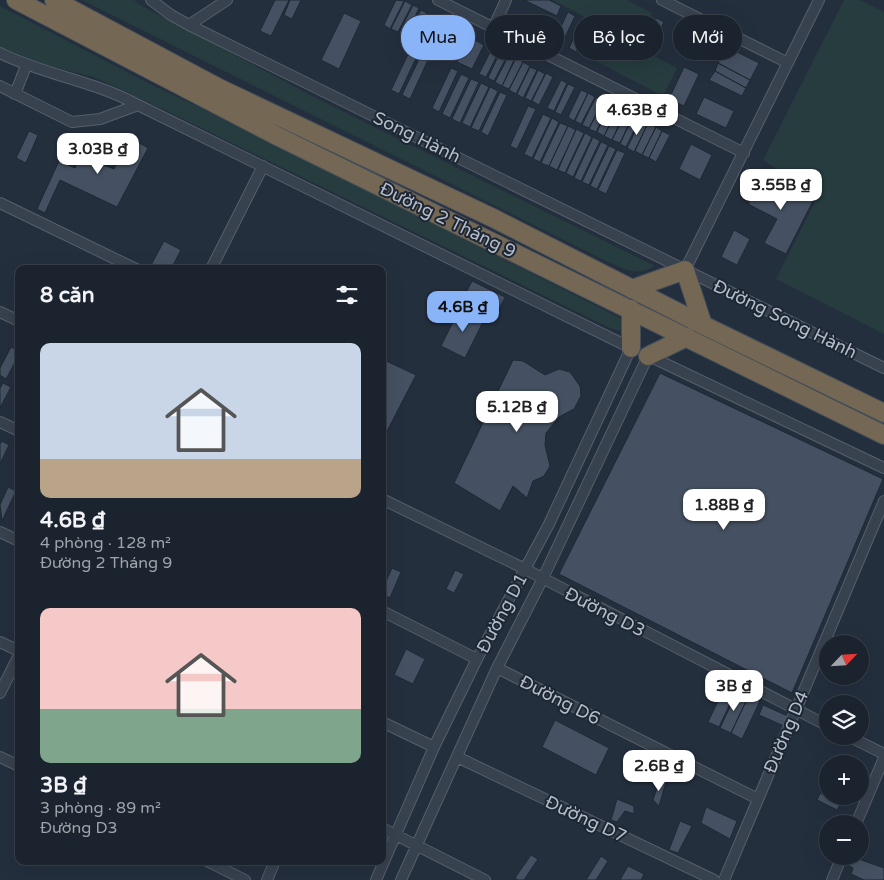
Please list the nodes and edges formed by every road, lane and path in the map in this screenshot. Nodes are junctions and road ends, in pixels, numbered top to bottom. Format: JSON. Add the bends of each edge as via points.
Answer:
{"nodes":[{"id":1,"x":16,"y":0,"type":"edge"},
{"id":2,"x":54,"y":0,"type":"edge"},
{"id":3,"x":151,"y":0,"type":"edge"},
{"id":4,"x":227,"y":0,"type":"edge"},
{"id":5,"x":438,"y":0,"type":"edge"},
{"id":6,"x":506,"y":0,"type":"edge"},
{"id":7,"x":662,"y":0,"type":"edge"},
{"id":8,"x":819,"y":0,"type":"edge"},
{"id":9,"x":499,"y":15,"type":"edge"},
{"id":10,"x":485,"y":24,"type":"edge"},
{"id":11,"x":189,"y":25,"type":"junction"},
{"id":12,"x":0,"y":53,"type":"edge"},
{"id":13,"x":557,"y":60,"type":"edge"},
{"id":14,"x":788,"y":63,"type":"junction"},
{"id":15,"x":26,"y":66,"type":"junction"},
{"id":16,"x":0,"y":86,"type":"edge"},
{"id":17,"x":14,"y":94,"type":"junction"},
{"id":18,"x":138,"y":105,"type":"junction"},
{"id":19,"x":744,"y":153,"type":"junction"},
{"id":20,"x":263,"y":166,"type":"junction"},
{"id":21,"x":0,"y":203,"type":"edge"},
{"id":22,"x":128,"y":265,"type":"edge"},
{"id":23,"x":213,"y":265,"type":"edge"},
{"id":24,"x":685,"y":270,"type":"junction"},
{"id":25,"x":632,"y":288,"type":"junction"},
{"id":26,"x":631,"y":309,"type":"junction"},
{"id":27,"x":0,"y":312,"type":"edge"},
{"id":28,"x":15,"y":319,"type":"edge"},
{"id":29,"x":703,"y":325,"type":"junction"},
{"id":30,"x":688,"y":337,"type":"junction"},
{"id":31,"x":631,"y":348,"type":"junction"},
{"id":32,"x":648,"y":356,"type":"junction"},
{"id":33,"x":884,"y":368,"type":"edge"},
{"id":34,"x":884,"y":413,"type":"edge"},
{"id":35,"x":0,"y":422,"type":"edge"},
{"id":36,"x":15,"y":429,"type":"edge"},
{"id":37,"x":884,"y":435,"type":"edge"},
{"id":38,"x":884,"y":468,"type":"edge"},
{"id":39,"x":386,"y":501,"type":"edge"},
{"id":40,"x":884,"y":501,"type":"edge"},
{"id":41,"x":0,"y":532,"type":"edge"},
{"id":42,"x":15,"y":539,"type":"edge"},
{"id":43,"x":525,"y":569,"type":"junction"},
{"id":44,"x":542,"y":580,"type":"junction"},
{"id":45,"x":386,"y":613,"type":"edge"},
{"id":46,"x":0,"y":642,"type":"edge"},
{"id":47,"x":15,"y":649,"type":"edge"},
{"id":48,"x":477,"y":659,"type":"junction"},
{"id":49,"x":15,"y":663,"type":"edge"},
{"id":50,"x":497,"y":668,"type":"junction"},
{"id":51,"x":0,"y":693,"type":"edge"},
{"id":52,"x":796,"y":710,"type":"junction"},
{"id":53,"x":819,"y":722,"type":"edge"},
{"id":54,"x":386,"y":724,"type":"edge"},
{"id":55,"x":866,"y":745,"type":"edge"},
{"id":56,"x":434,"y":747,"type":"junction"},
{"id":57,"x":884,"y":754,"type":"edge"},
{"id":58,"x":0,"y":757,"type":"edge"},
{"id":59,"x":457,"y":758,"type":"junction"},
{"id":60,"x":884,"y":758,"type":"edge"},
{"id":61,"x":15,"y":764,"type":"edge"},
{"id":62,"x":758,"y":799,"type":"junction"},
{"id":63,"x":860,"y":815,"type":"edge"},
{"id":64,"x":386,"y":830,"type":"edge"},
{"id":65,"x":396,"y":835,"type":"junction"},
{"id":66,"x":416,"y":847,"type":"junction"},
{"id":67,"x":386,"y":858,"type":"edge"},
{"id":68,"x":216,"y":865,"type":"edge"},
{"id":69,"x":273,"y":865,"type":"edge"},
{"id":70,"x":383,"y":865,"type":"edge"},
{"id":71,"x":838,"y":865,"type":"edge"},
{"id":72,"x":245,"y":880,"type":"edge"},
{"id":73,"x":267,"y":880,"type":"edge"},
{"id":74,"x":376,"y":880,"type":"edge"},
{"id":75,"x":401,"y":880,"type":"edge"},
{"id":76,"x":485,"y":880,"type":"edge"},
{"id":77,"x":714,"y":880,"type":"edge"},
{"id":78,"x":724,"y":880,"type":"edge"},
{"id":79,"x":832,"y":880,"type":"edge"}],
"edges":[{"from":1,"to":26,"type":"highway","name":"Đường 2 Tháng 9","via":[[285,140]]},
{"from":2,"to":25,"type":"highway","name":"Đường 2 Tháng 9","via":[[219,88],[494,218]]},
{"from":3,"to":11,"type":"street","name":"Song Hành"},
{"from":4,"to":11,"type":"street"},
{"from":5,"to":10,"type":"street"},
{"from":6,"to":9,"type":"street"},
{"from":7,"to":14,"type":"street"},
{"from":8,"to":14,"type":"street"},
{"from":11,"to":24,"type":"street","name":"Song Hành"},
{"from":12,"to":15,"type":"street"},
{"from":13,"to":19,"type":"street"},
{"from":14,"to":19,"type":"street"},
{"from":15,"to":17,"type":"street"},
{"from":15,"to":18,"type":"street","via":[[108,90]]},
{"from":16,"to":17,"type":"street"},
{"from":17,"to":18,"type":"street","via":[[72,122],[100,119]]},
{"from":18,"to":20,"type":"street"},
{"from":19,"to":24,"type":"street"},
{"from":20,"to":23,"type":"street"},
{"from":20,"to":31,"type":"street"},
{"from":21,"to":22,"type":"street"},
{"from":24,"to":25,"type":"highway"},
{"from":24,"to":29,"type":"highway"},
{"from":24,"to":33,"type":"street","name":"Đường Song Hành"},
{"from":25,"to":29,"type":"highway","name":"Đường 2 Tháng 9"},
{"from":26,"to":30,"type":"highway","name":"Đường 2 Tháng 9"},
{"from":26,"to":31,"type":"highway"},
{"from":27,"to":28,"type":"street"},
{"from":29,"to":34,"type":"highway","name":"Đường 2 Tháng 9"},
{"from":30,"to":32,"type":"highway"},
{"from":30,"to":37,"type":"highway","name":"Đường 2 Tháng 9"},
{"from":31,"to":32,"type":"street"},
{"from":31,"to":43,"type":"street","name":"Đường D1"},
{"from":32,"to":38,"type":"street"},
{"from":32,"to":44,"type":"street","name":"Đường D1"},
{"from":35,"to":36,"type":"street"},
{"from":39,"to":43,"type":"street","name":"Đường D3"},
{"from":40,"to":52,"type":"street","name":"Đường D4"},
{"from":41,"to":42,"type":"street"},
{"from":43,"to":44,"type":"street","name":"Đường D3"},
{"from":43,"to":48,"type":"street","name":"Đường D1"},
{"from":44,"to":50,"type":"street","name":"Đường D1"},
{"from":44,"to":52,"type":"street","name":"Đường D3"},
{"from":45,"to":48,"type":"street"},
{"from":46,"to":47,"type":"street"},
{"from":48,"to":56,"type":"street","name":"Đường D1"},
{"from":49,"to":51,"type":"street"},
{"from":50,"to":59,"type":"street","name":"Đường D1"},
{"from":50,"to":62,"type":"street","name":"Đường D6"},
{"from":52,"to":53,"type":"street","name":"Đường D3"},
{"from":52,"to":62,"type":"street","name":"Đường D4"},
{"from":54,"to":56,"type":"street"},
{"from":55,"to":57,"type":"street"},
{"from":56,"to":65,"type":"street","name":"Đường D1"},
{"from":58,"to":61,"type":"street"},
{"from":59,"to":66,"type":"street","name":"Đường D1"},
{"from":59,"to":77,"type":"street","name":"Đường D7"},
{"from":60,"to":63,"type":"street"},
{"from":62,"to":78,"type":"street","name":"Đường D4"},
{"from":64,"to":65,"type":"street"},
{"from":65,"to":66,"type":"street"},
{"from":65,"to":67,"type":"street","name":"Đường D1"},
{"from":66,"to":75,"type":"street","name":"Đường D1"},
{"from":66,"to":76,"type":"street"},
{"from":68,"to":72,"type":"street"},
{"from":69,"to":73,"type":"street"},
{"from":70,"to":74,"type":"street","name":"Đường D1"},
{"from":71,"to":79,"type":"street"}]}
